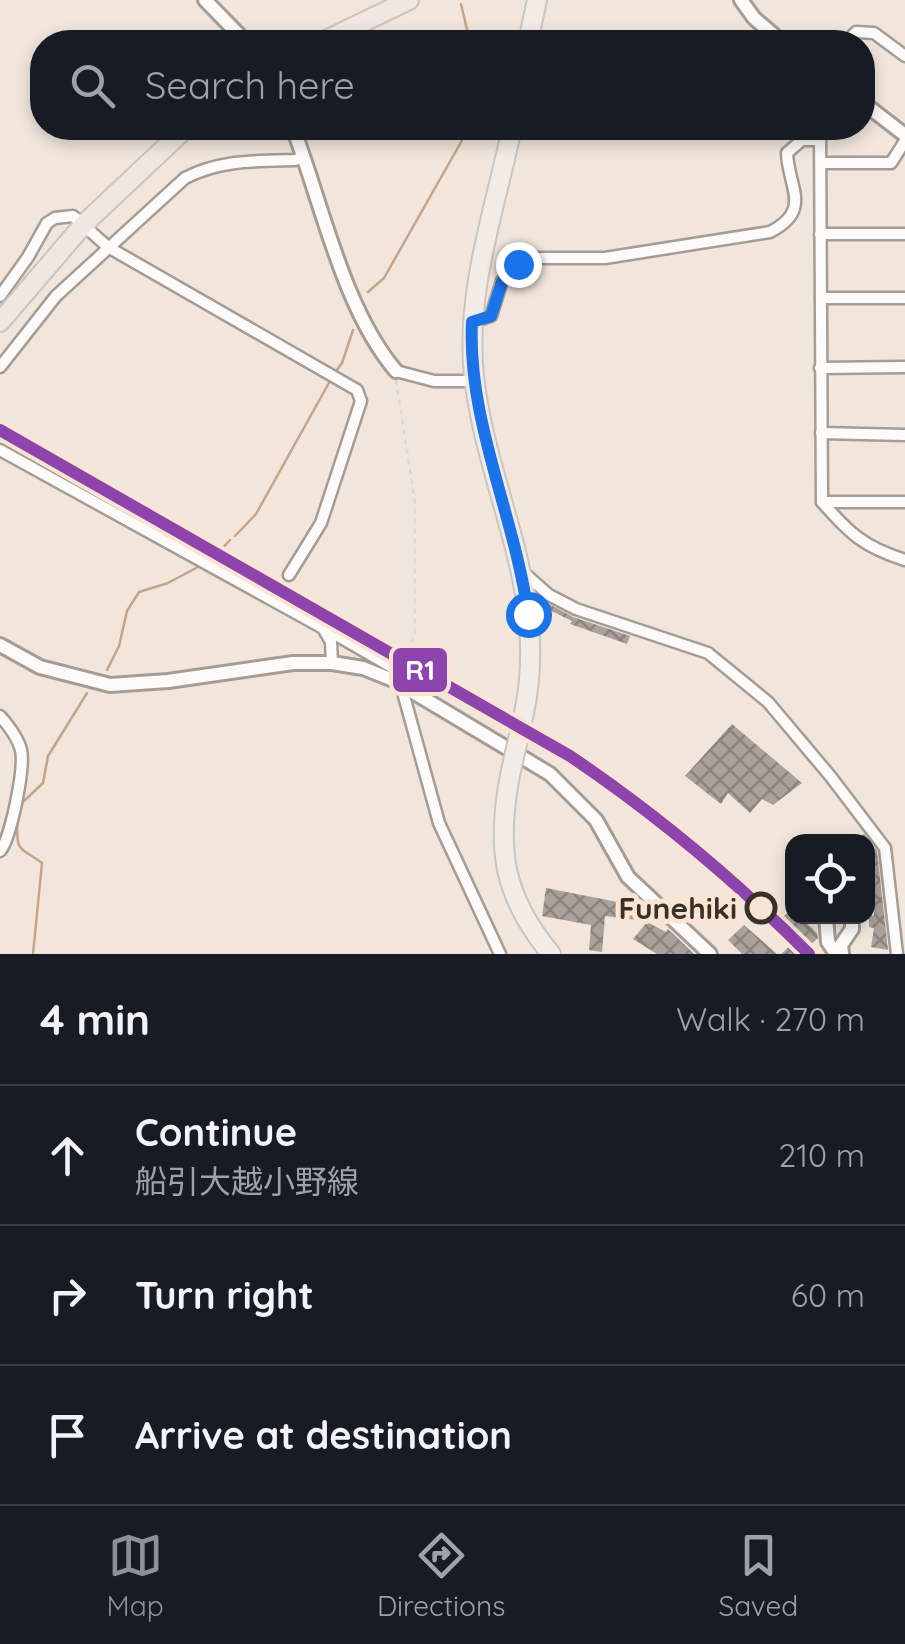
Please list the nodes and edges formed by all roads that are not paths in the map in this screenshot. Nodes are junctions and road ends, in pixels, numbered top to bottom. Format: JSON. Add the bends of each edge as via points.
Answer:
{"nodes":[{"id":1,"x":205,"y":0,"type":"edge"},
{"id":2,"x":410,"y":0,"type":"edge"},
{"id":3,"x":537,"y":0,"type":"edge"},
{"id":4,"x":740,"y":0,"type":"edge"},
{"id":5,"x":234,"y":30,"type":"edge"},
{"id":6,"x":347,"y":30,"type":"edge"},
{"id":7,"x":531,"y":30,"type":"edge"},
{"id":8,"x":768,"y":30,"type":"edge"},
{"id":9,"x":875,"y":34,"type":"edge"},
{"id":10,"x":905,"y":56,"type":"edge"},
{"id":11,"x":875,"y":113,"type":"edge"},
{"id":12,"x":905,"y":138,"type":"edge"},
{"id":13,"x":173,"y":140,"type":"edge"},
{"id":14,"x":298,"y":140,"type":"edge"},
{"id":15,"x":510,"y":140,"type":"edge"},
{"id":16,"x":802,"y":140,"type":"edge"},
{"id":17,"x":820,"y":140,"type":"edge"},
{"id":18,"x":304,"y":157,"type":"junction"},
{"id":19,"x":821,"y":163,"type":"junction"},
{"id":20,"x":84,"y":224,"type":"junction"},
{"id":21,"x":820,"y":234,"type":"junction"},
{"id":22,"x":905,"y":234,"type":"edge"},
{"id":23,"x":108,"y":247,"type":"junction"},
{"id":24,"x":0,"y":296,"type":"edge"},
{"id":25,"x":821,"y":298,"type":"junction"},
{"id":26,"x":905,"y":298,"type":"edge"},
{"id":27,"x":0,"y":322,"type":"edge"},
{"id":28,"x":472,"y":322,"type":"junction"},
{"id":29,"x":0,"y":367,"type":"edge"},
{"id":30,"x":820,"y":368,"type":"junction"},
{"id":31,"x":905,"y":368,"type":"edge"},
{"id":32,"x":396,"y":371,"type":"joint"},
{"id":33,"x":475,"y":381,"type":"junction"},
{"id":34,"x":821,"y":433,"type":"junction"},
{"id":35,"x":905,"y":435,"type":"edge"},
{"id":36,"x":0,"y":450,"type":"edge"},
{"id":37,"x":822,"y":502,"type":"junction"},
{"id":38,"x":905,"y":502,"type":"edge"},
{"id":39,"x":905,"y":560,"type":"edge"},
{"id":40,"x":522,"y":571,"type":"junction"},
{"id":41,"x":289,"y":576,"type":"dead end"},
{"id":42,"x":323,"y":628,"type":"junction"},
{"id":43,"x":0,"y":645,"type":"edge"},
{"id":44,"x":332,"y":663,"type":"junction"},
{"id":45,"x":409,"y":690,"type":"junction"},
{"id":46,"x":0,"y":716,"type":"edge"},
{"id":47,"x":0,"y":852,"type":"edge"},
{"id":48,"x":827,"y":924,"type":"edge"},
{"id":49,"x":852,"y":924,"type":"edge"},
{"id":50,"x":500,"y":954,"type":"edge"},
{"id":51,"x":551,"y":954,"type":"edge"},
{"id":52,"x":710,"y":954,"type":"edge"},
{"id":53,"x":839,"y":954,"type":"edge"},
{"id":54,"x":897,"y":954,"type":"edge"}],
"edges":[{"from":1,"to":5,"type":"street"},
{"from":2,"to":6,"type":"highway"},
{"from":3,"to":7,"type":"main road"},
{"from":4,"to":8,"type":"street"},
{"from":9,"to":10,"type":"street"},
{"from":11,"to":12,"type":"street"},
{"from":12,"to":19,"type":"street","via":[[891,162]]},
{"from":13,"to":20,"type":"highway"},
{"from":14,"to":18,"type":"street"},
{"from":15,"to":28,"type":"main road"},
{"from":16,"to":28,"type":"street","via":[[786,153],[797,191],[784,225],[605,258],[528,258],[502,282],[491,316]]},
{"from":17,"to":19,"type":"street"},
{"from":18,"to":23,"type":"street","via":[[203,169]]},
{"from":18,"to":32,"type":"street","via":[[358,311]]},
{"from":19,"to":21,"type":"street"},
{"from":20,"to":23,"type":"street"},
{"from":20,"to":24,"type":"street","via":[[64,215],[47,223]]},
{"from":20,"to":27,"type":"highway"},
{"from":21,"to":22,"type":"street"},
{"from":21,"to":25,"type":"street"},
{"from":23,"to":29,"type":"street","via":[[56,296]]},
{"from":23,"to":41,"type":"street","via":[[360,394],[321,522]]},
{"from":25,"to":26,"type":"street"},
{"from":25,"to":30,"type":"street"},
{"from":28,"to":33,"type":"main road"},
{"from":30,"to":31,"type":"street"},
{"from":30,"to":34,"type":"street"},
{"from":32,"to":33,"type":"street","via":[[434,382]]},
{"from":33,"to":40,"type":"main road"},
{"from":34,"to":35,"type":"street"},
{"from":34,"to":37,"type":"street"},
{"from":36,"to":42,"type":"street"},
{"from":37,"to":38,"type":"street"},
{"from":37,"to":39,"type":"street","via":[[853,537]]},
{"from":40,"to":51,"type":"main road","bridge":true,"via":[[531,675],[503,820],[517,906]]},
{"from":40,"to":54,"type":"street","via":[[576,608],[708,652],[768,702],[885,848]]},
{"from":42,"to":44,"type":"street"},
{"from":42,"to":45,"type":"street","via":[[399,673]]},
{"from":43,"to":44,"type":"street","via":[[40,667],[110,685]]},
{"from":44,"to":45,"type":"street","via":[[363,668]]},
{"from":45,"to":50,"type":"street","via":[[404,696],[439,823]]},
{"from":45,"to":52,"type":"street","via":[[550,774],[596,820],[628,877]]},
{"from":46,"to":47,"type":"street","via":[[21,750]]},
{"from":48,"to":53,"type":"street","via":[[828,942]]},
{"from":49,"to":53,"type":"street"}]}
